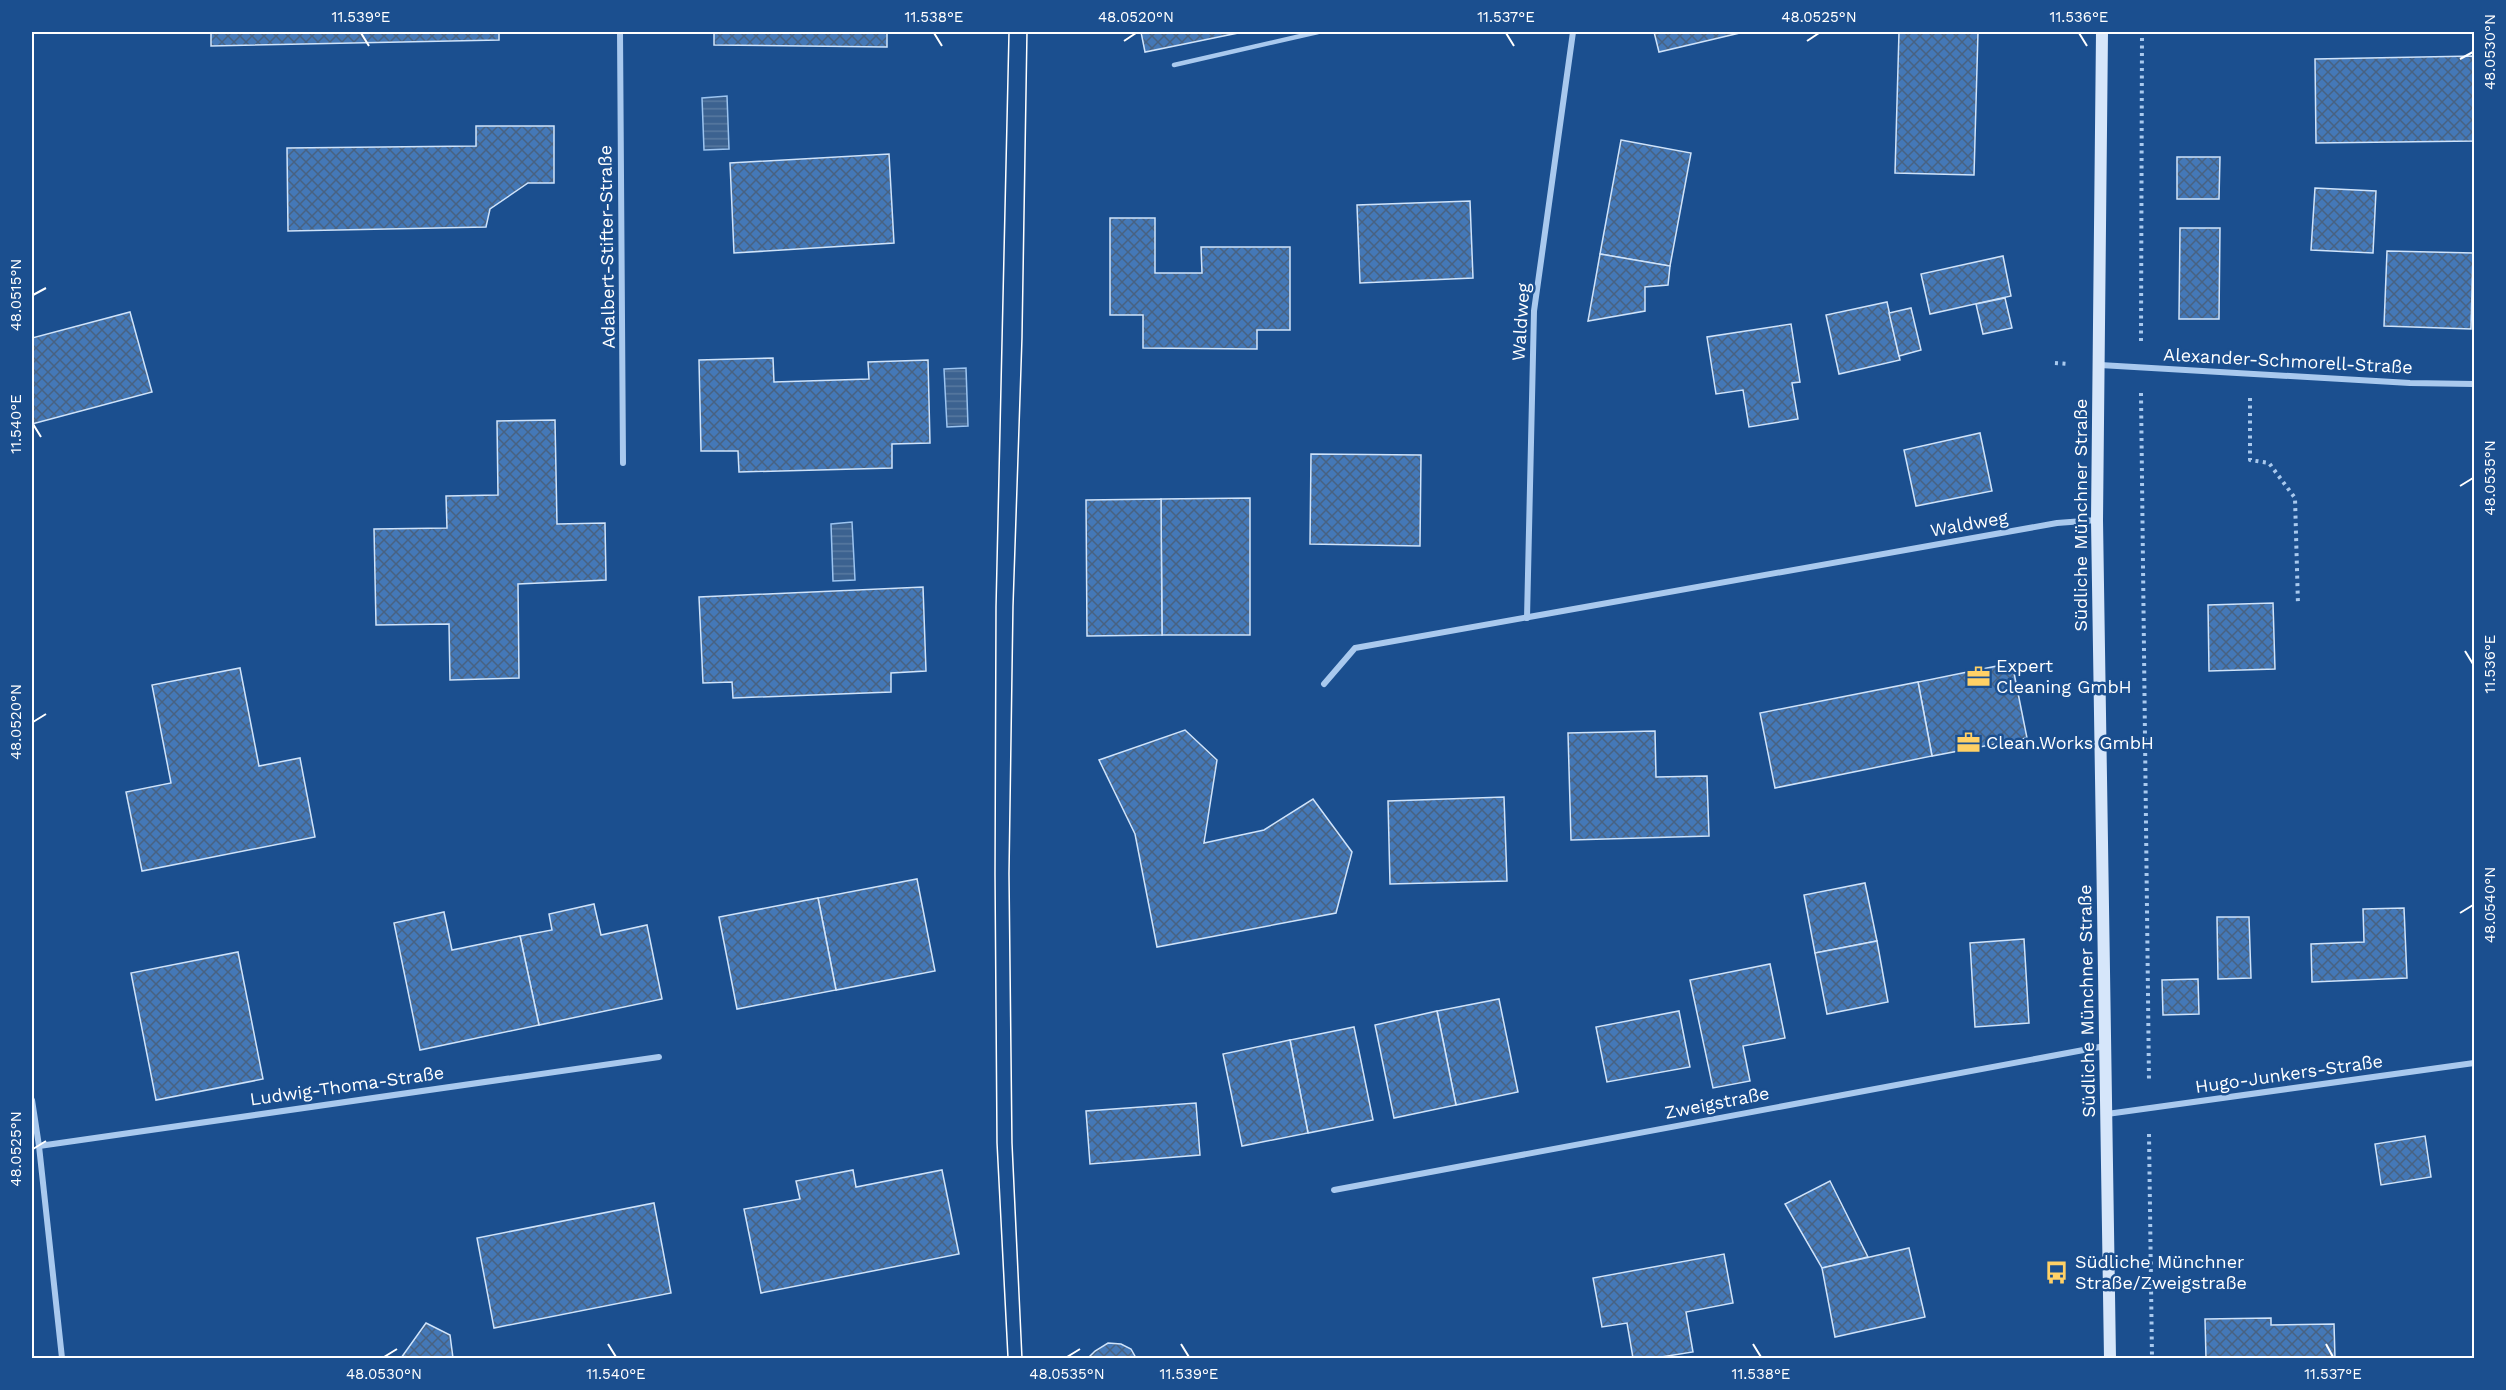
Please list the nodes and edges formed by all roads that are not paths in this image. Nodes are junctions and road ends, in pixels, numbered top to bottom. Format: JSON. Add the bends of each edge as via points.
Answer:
{"nodes":[{"id":1,"x":620,"y":32,"type":"edge"},
{"id":2,"x":1318,"y":32,"type":"edge"},
{"id":3,"x":1573,"y":32,"type":"edge"},
{"id":4,"x":2102,"y":32,"type":"edge"},
{"id":5,"x":1174,"y":65,"type":"dead end"},
{"id":6,"x":2100,"y":365,"type":"junction"},
{"id":7,"x":2475,"y":384,"type":"edge"},
{"id":8,"x":623,"y":463,"type":"dead end"},
{"id":9,"x":2097,"y":520,"type":"junction"},
{"id":10,"x":1527,"y":618,"type":"junction"},
{"id":11,"x":1324,"y":684,"type":"dead end"},
{"id":12,"x":2105,"y":1046,"type":"junction"},
{"id":13,"x":659,"y":1057,"type":"dead end"},
{"id":14,"x":2475,"y":1063,"type":"edge"},
{"id":15,"x":32,"y":1100,"type":"edge"},
{"id":16,"x":2107,"y":1114,"type":"junction"},
{"id":17,"x":39,"y":1146,"type":"junction"},
{"id":18,"x":1334,"y":1190,"type":"dead end"},
{"id":19,"x":62,"y":1359,"type":"edge"},
{"id":20,"x":2110,"y":1359,"type":"edge"}],
"edges":[{"from":1,"to":8,"type":"street","name":"Adalbert-Stifter-Straße"},
{"from":2,"to":5,"type":"lane"},
{"from":3,"to":10,"type":"street","name":"Waldweg","via":[[1534,311]]},
{"from":4,"to":6,"type":"main road","name":"Südliche Münchner Straße"},
{"from":6,"to":7,"type":"street","name":"Alexander-Schmorell-Straße"},
{"from":6,"to":9,"type":"main road","name":"Südliche Münchner Straße"},
{"from":9,"to":10,"type":"street","name":"Waldweg","via":[[2057,523]]},
{"from":9,"to":12,"type":"main road","name":"Südliche Münchner Straße"},
{"from":10,"to":11,"type":"street","name":"Waldweg","via":[[1355,648]]},
{"from":12,"to":16,"type":"main road","name":"Südliche Münchner Straße"},
{"from":12,"to":18,"type":"street","name":"Zweigstraße"},
{"from":13,"to":17,"type":"street","name":"Ludwig-Thoma-Straße"},
{"from":14,"to":16,"type":"street","name":"Hugo-Junkers-Straße"},
{"from":15,"to":17,"type":"street"},
{"from":16,"to":20,"type":"main road","name":"Südliche Münchner Straße"},
{"from":17,"to":19,"type":"street"}]}
